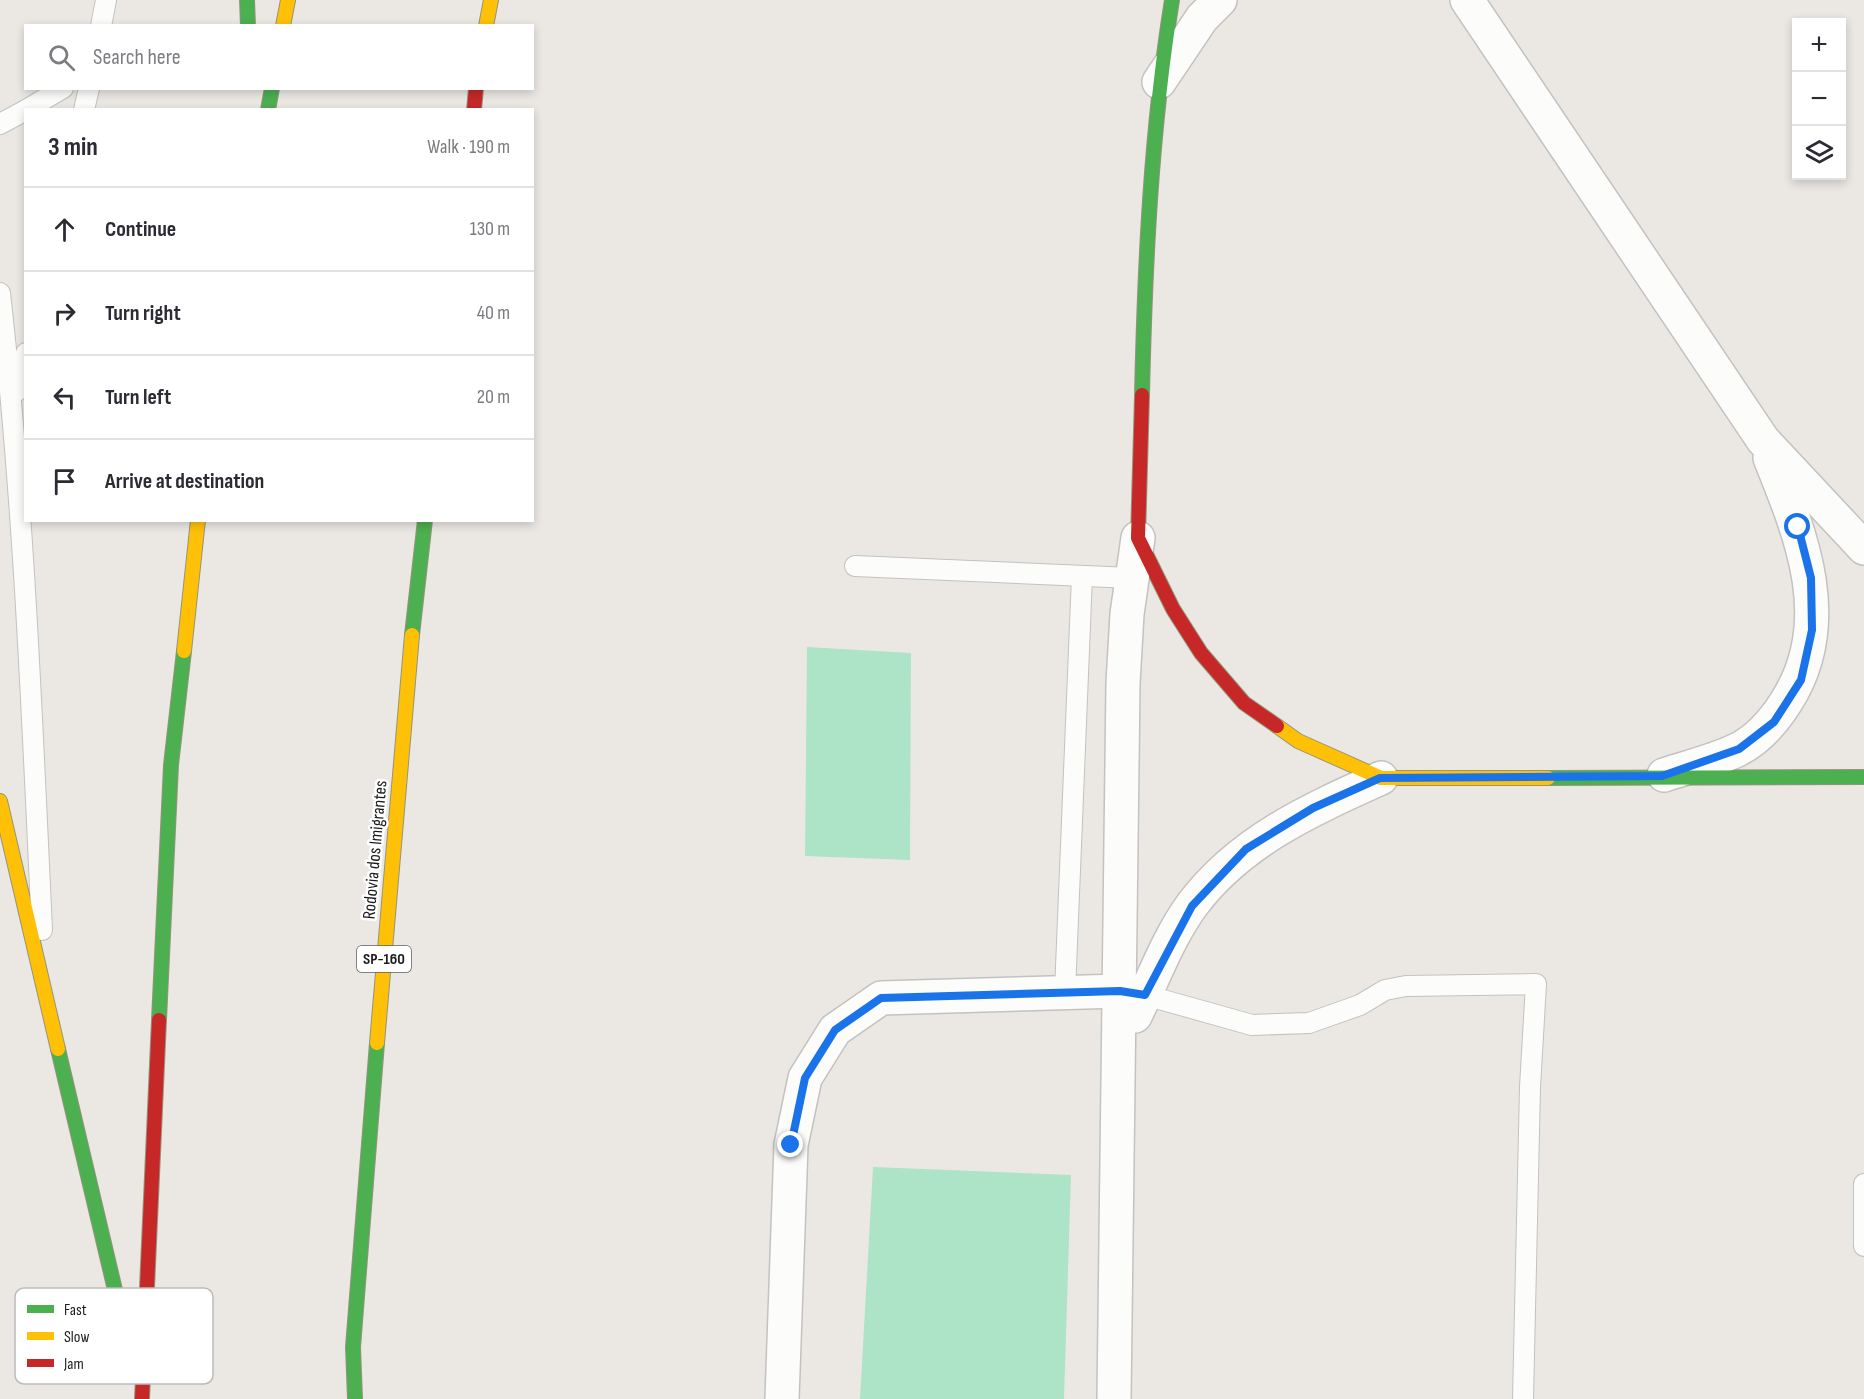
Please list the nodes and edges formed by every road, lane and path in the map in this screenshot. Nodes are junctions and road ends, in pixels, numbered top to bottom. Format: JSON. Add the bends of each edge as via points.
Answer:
{"nodes":[{"id":1,"x":106,"y":0,"type":"edge"},
{"id":2,"x":247,"y":0,"type":"edge"},
{"id":3,"x":288,"y":0,"type":"edge"},
{"id":4,"x":491,"y":0,"type":"edge"},
{"id":5,"x":1172,"y":0,"type":"edge"},
{"id":6,"x":1220,"y":0,"type":"edge"},
{"id":7,"x":1467,"y":0,"type":"edge"},
{"id":8,"x":101,"y":24,"type":"edge"},
{"id":9,"x":248,"y":24,"type":"edge"},
{"id":10,"x":283,"y":24,"type":"edge"},
{"id":11,"x":486,"y":24,"type":"edge"},
{"id":12,"x":1159,"y":82,"type":"junction"},
{"id":13,"x":60,"y":90,"type":"edge"},
{"id":14,"x":89,"y":90,"type":"edge"},
{"id":15,"x":272,"y":90,"type":"edge"},
{"id":16,"x":476,"y":90,"type":"edge"},
{"id":17,"x":29,"y":108,"type":"edge"},
{"id":18,"x":84,"y":108,"type":"edge"},
{"id":19,"x":268,"y":108,"type":"edge"},
{"id":20,"x":474,"y":108,"type":"edge"},
{"id":21,"x":24,"y":111,"type":"edge"},
{"id":22,"x":0,"y":124,"type":"edge"},
{"id":23,"x":0,"y":293,"type":"edge"},
{"id":24,"x":24,"y":361,"type":"edge"},
{"id":25,"x":13,"y":408,"type":"junction"},
{"id":26,"x":1763,"y":440,"type":"junction"},
{"id":27,"x":198,"y":522,"type":"edge"},
{"id":28,"x":425,"y":522,"type":"edge"},
{"id":29,"x":1138,"y":538,"type":"junction"},
{"id":30,"x":1864,"y":548,"type":"edge"},
{"id":31,"x":855,"y":566,"type":"dead end"},
{"id":32,"x":1082,"y":576,"type":"junction"},
{"id":33,"x":1132,"y":578,"type":"junction"},
{"id":34,"x":1662,"y":776,"type":"junction"},
{"id":35,"x":1864,"y":777,"type":"edge"},
{"id":36,"x":1380,"y":778,"type":"junction"},
{"id":37,"x":0,"y":801,"type":"edge"},
{"id":38,"x":45,"y":984,"type":"junction"},
{"id":39,"x":1065,"y":992,"type":"junction"},
{"id":40,"x":1133,"y":993,"type":"junction"},
{"id":41,"x":1864,"y":1184,"type":"edge"},
{"id":42,"x":1864,"y":1246,"type":"edge"},
{"id":43,"x":115,"y":1288,"type":"edge"},
{"id":44,"x":146,"y":1288,"type":"edge"},
{"id":45,"x":138,"y":1384,"type":"edge"},
{"id":46,"x":142,"y":1384,"type":"edge"},
{"id":47,"x":141,"y":1399,"type":"edge"},
{"id":48,"x":355,"y":1399,"type":"edge"},
{"id":49,"x":782,"y":1399,"type":"edge"},
{"id":50,"x":1114,"y":1399,"type":"edge"},
{"id":51,"x":1523,"y":1399,"type":"edge"}],
"edges":[{"from":1,"to":8,"type":"lane"},
{"from":2,"to":9,"type":"main road"},
{"from":3,"to":10,"type":"main road"},
{"from":4,"to":11,"type":"main road"},
{"from":5,"to":12,"type":"main road"},
{"from":6,"to":12,"type":"street","via":[[1202,18]]},
{"from":7,"to":26,"type":"street"},
{"from":12,"to":29,"type":"main road","via":[[1146,235]]},
{"from":13,"to":17,"type":"lane"},
{"from":14,"to":18,"type":"lane"},
{"from":15,"to":19,"type":"main road"},
{"from":16,"to":20,"type":"main road"},
{"from":21,"to":22,"type":"lane"},
{"from":23,"to":25,"type":"lane"},
{"from":24,"to":25,"type":"lane"},
{"from":25,"to":38,"type":"lane","via":[[26,576]]},
{"from":26,"to":30,"type":"street"},
{"from":26,"to":34,"type":"street","via":[[1798,527],[1811,578],[1812,630],[1801,680],[1774,722],[1739,749]]},
{"from":27,"to":44,"type":"main road","via":[[171,765]]},
{"from":28,"to":48,"type":"main road","name":"Rodovia dos Imigrantes","number":"SP-160","via":[[406,684],[353,1347]]},
{"from":29,"to":33,"type":"street"},
{"from":29,"to":36,"type":"main road","via":[[1173,609],[1201,653],[1244,703],[1298,741]]},
{"from":31,"to":32,"type":"lane"},
{"from":32,"to":33,"type":"lane"},
{"from":32,"to":39,"type":"lane"},
{"from":33,"to":40,"type":"street","via":[[1123,683],[1119,842]]},
{"from":34,"to":35,"type":"main road"},
{"from":34,"to":36,"type":"main road"},
{"from":36,"to":40,"type":"street","via":[[1313,808],[1246,849],[1192,906]]},
{"from":37,"to":38,"type":"main road"},
{"from":38,"to":43,"type":"main road"},
{"from":39,"to":40,"type":"street"},
{"from":39,"to":49,"type":"street","via":[[881,998],[835,1030],[805,1078],[791,1145]]},
{"from":40,"to":50,"type":"street","via":[[1120,1044]]},
{"from":40,"to":51,"type":"lane","via":[[1252,1025],[1309,1023],[1360,1005],[1385,990],[1406,986],[1536,984]]},
{"from":41,"to":42,"type":"lane"},
{"from":45,"to":47,"type":"main road"},
{"from":46,"to":47,"type":"main road"}]}
